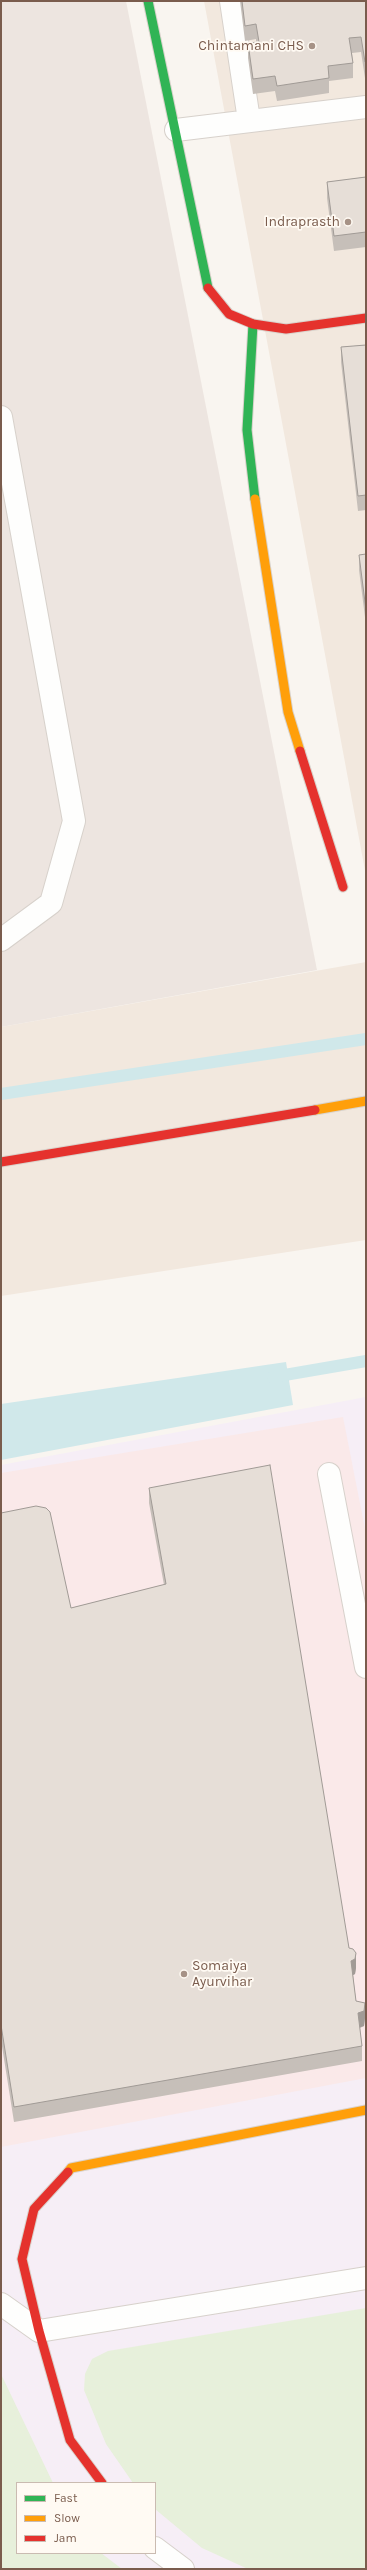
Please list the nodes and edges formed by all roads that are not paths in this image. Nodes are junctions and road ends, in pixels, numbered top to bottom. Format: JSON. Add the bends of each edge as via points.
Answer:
{"nodes":[{"id":1,"x":148,"y":1,"type":"edge"},
{"id":2,"x":231,"y":1,"type":"edge"},
{"id":3,"x":366,"y":107,"type":"edge"},
{"id":4,"x":249,"y":120,"type":"junction"},
{"id":5,"x":176,"y":130,"type":"junction"},
{"id":6,"x":366,"y":318,"type":"edge"},
{"id":7,"x":253,"y":324,"type":"junction"},
{"id":8,"x":1,"y":417,"type":"edge"},
{"id":9,"x":343,"y":887,"type":"dead end"},
{"id":10,"x":1,"y":940,"type":"edge"},
{"id":11,"x":366,"y":1101,"type":"edge"},
{"id":12,"x":1,"y":1162,"type":"edge"},
{"id":13,"x":329,"y":1474,"type":"dead end"},
{"id":14,"x":366,"y":1667,"type":"edge"},
{"id":15,"x":366,"y":2110,"type":"edge"},
{"id":16,"x":366,"y":2278,"type":"edge"},
{"id":17,"x":1,"y":2304,"type":"edge"},
{"id":18,"x":39,"y":2331,"type":"junction"},
{"id":19,"x":101,"y":2482,"type":"edge"},
{"id":20,"x":156,"y":2549,"type":"edge"},
{"id":21,"x":183,"y":2569,"type":"edge"}],
"edges":[{"from":1,"to":5,"type":"street"},
{"from":2,"to":4,"type":"street"},
{"from":3,"to":4,"type":"street"},
{"from":4,"to":5,"type":"street"},
{"from":5,"to":7,"type":"street","via":[[210,290],[228,314]]},
{"from":6,"to":7,"type":"street","via":[[286,329]]},
{"from":7,"to":9,"type":"street","via":[[247,430],[259,535],[288,712]]},
{"from":8,"to":10,"type":"street","via":[[74,821],[51,903]]},
{"from":11,"to":12,"type":"street"},
{"from":13,"to":14,"type":"street"},
{"from":15,"to":18,"type":"street","via":[[71,2168],[34,2209],[22,2259]]},
{"from":16,"to":18,"type":"street"},
{"from":17,"to":18,"type":"street"},
{"from":18,"to":19,"type":"street","via":[[70,2440]]},
{"from":20,"to":21,"type":"street"}]}
